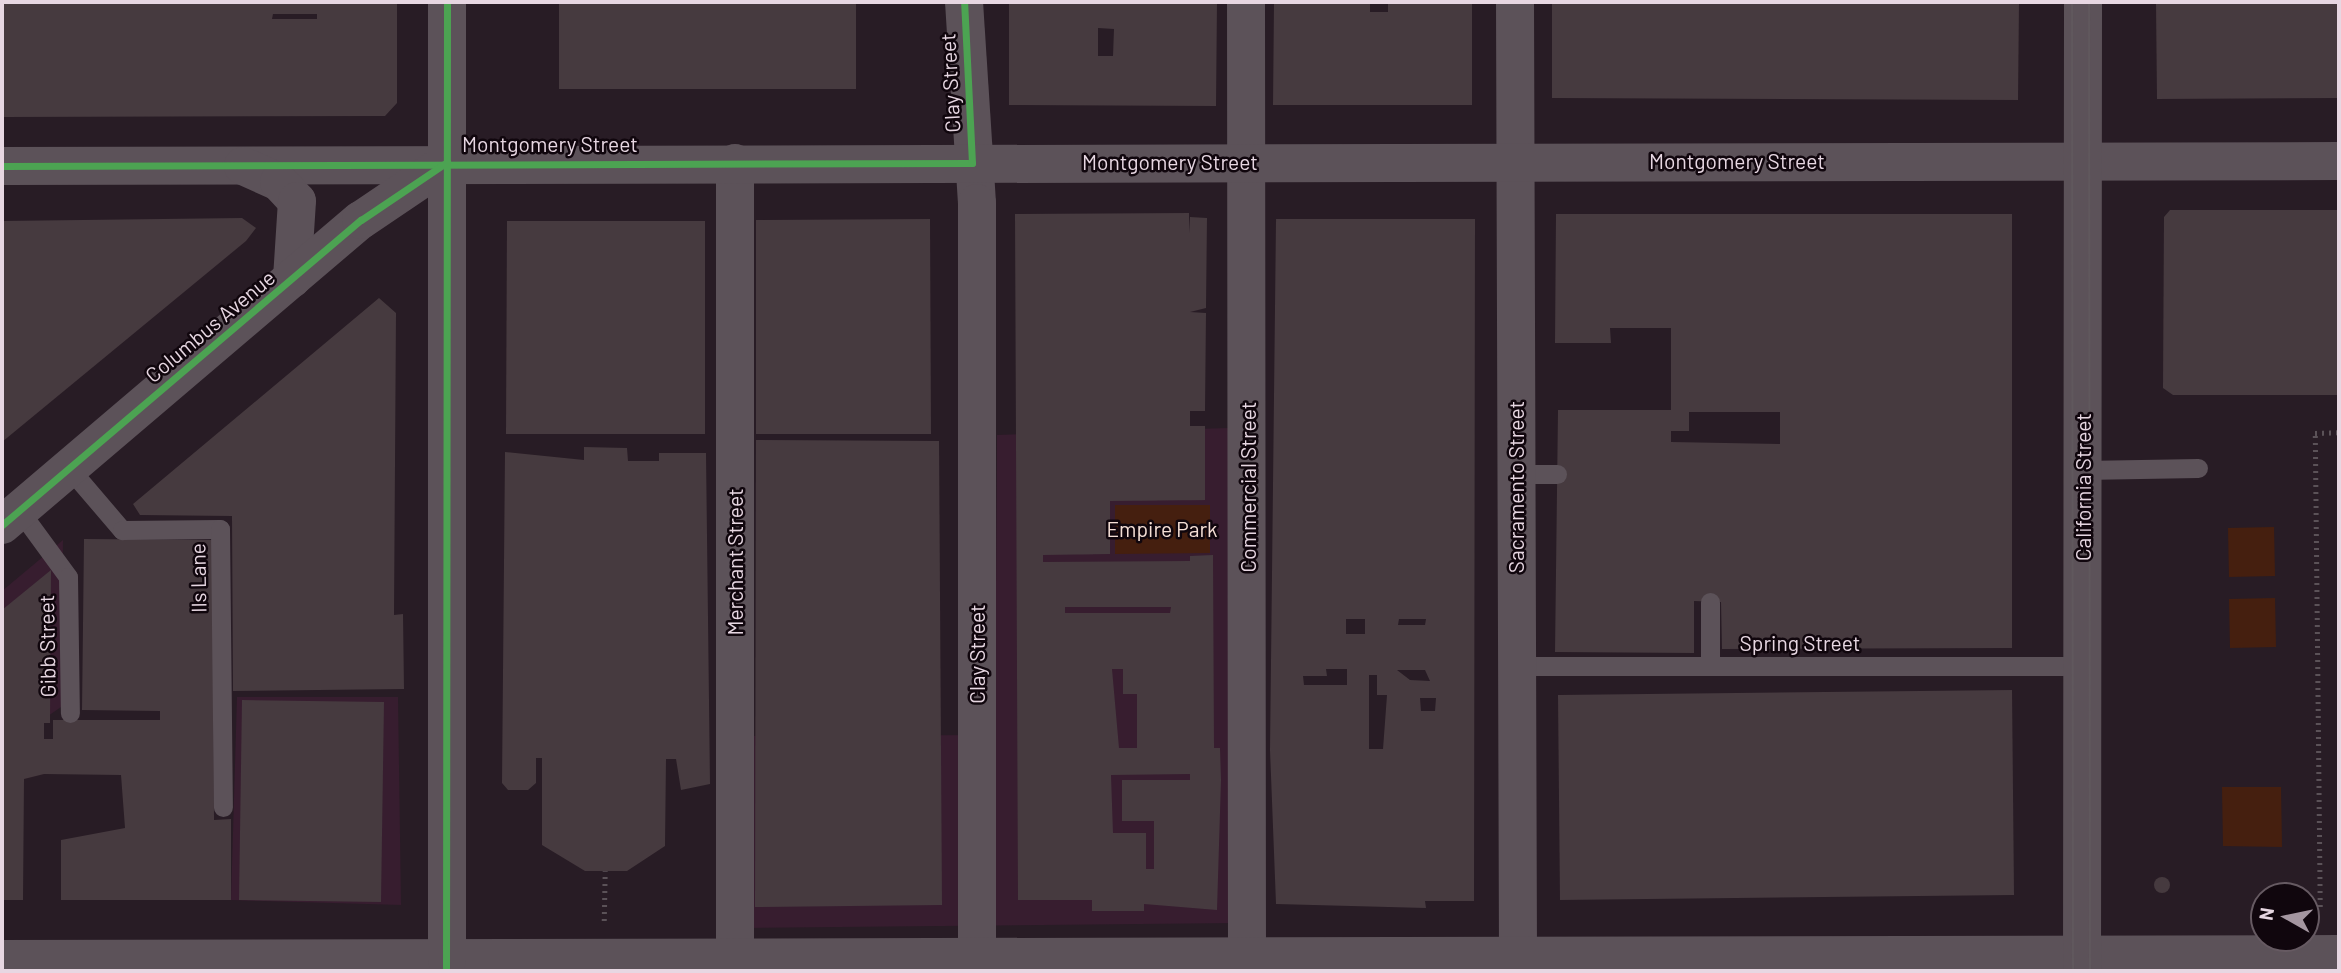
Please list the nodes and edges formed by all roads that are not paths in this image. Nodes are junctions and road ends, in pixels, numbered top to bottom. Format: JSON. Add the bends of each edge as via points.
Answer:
{"nodes":[{"id":1,"x":447,"y":2,"type":"edge"},
{"id":2,"x":964,"y":2,"type":"edge"},
{"id":3,"x":1247,"y":2,"type":"edge"},
{"id":4,"x":1515,"y":2,"type":"edge"},
{"id":5,"x":2082,"y":2,"type":"edge"},
{"id":6,"x":1515,"y":161,"type":"junction"},
{"id":7,"x":2083,"y":161,"type":"junction"},
{"id":8,"x":2339,"y":161,"type":"edge"},
{"id":9,"x":447,"y":162,"type":"junction"},
{"id":10,"x":1247,"y":162,"type":"junction"},
{"id":11,"x":735,"y":163,"type":"junction"},
{"id":12,"x":972,"y":163,"type":"junction"},
{"id":13,"x":240,"y":165,"type":"junction"},
{"id":14,"x":2,"y":166,"type":"edge"},
{"id":15,"x":292,"y":279,"type":"junction"},
{"id":16,"x":69,"y":468,"type":"junction"},
{"id":17,"x":2198,"y":468,"type":"dead end"},
{"id":18,"x":2083,"y":470,"type":"junction"},
{"id":19,"x":1516,"y":474,"type":"junction"},
{"id":20,"x":1557,"y":474,"type":"dead end"},
{"id":21,"x":10,"y":518,"type":"edge"},
{"id":22,"x":1710,"y":602,"type":"dead end"},
{"id":23,"x":1517,"y":666,"type":"junction"},
{"id":24,"x":1710,"y":666,"type":"junction"},
{"id":25,"x":2083,"y":666,"type":"junction"},
{"id":26,"x":70,"y":713,"type":"dead end"},
{"id":27,"x":223,"y":807,"type":"dead end"},
{"id":28,"x":2339,"y":954,"type":"edge"},
{"id":29,"x":2,"y":958,"type":"edge"},
{"id":30,"x":736,"y":961,"type":"junction"},
{"id":31,"x":2082,"y":963,"type":"edge"},
{"id":32,"x":977,"y":964,"type":"edge"},
{"id":33,"x":1247,"y":964,"type":"edge"},
{"id":34,"x":1518,"y":964,"type":"edge"},
{"id":35,"x":446,"y":965,"type":"edge"},
{"id":36,"x":602,"y":966,"type":"edge"},
{"id":37,"x":825,"y":966,"type":"edge"}],
"edges":[{"from":1,"to":9,"type":"street"},
{"from":2,"to":12,"type":"street","name":"Clay Street"},
{"from":3,"to":10,"type":"street","name":"Commercial Street"},
{"from":4,"to":6,"type":"street","name":"Sacramento Street"},
{"from":5,"to":7,"type":"street","name":"California Street"},
{"from":6,"to":7,"type":"street","name":"Montgomery Street"},
{"from":6,"to":10,"type":"street","name":"Montgomery Street"},
{"from":6,"to":19,"type":"street","name":"Sacramento Street"},
{"from":7,"to":8,"type":"street","name":"Montgomery Street"},
{"from":7,"to":18,"type":"street","name":"California Street"},
{"from":9,"to":11,"type":"street","name":"Montgomery Street"},
{"from":9,"to":13,"type":"street","name":"Montgomery Street"},
{"from":9,"to":15,"type":"street","name":"Columbus Avenue","via":[[361,220]]},
{"from":9,"to":35,"type":"street"},
{"from":10,"to":12,"type":"street","name":"Montgomery Street"},
{"from":10,"to":33,"type":"street","name":"Commercial Street"},
{"from":11,"to":12,"type":"street","name":"Montgomery Street"},
{"from":11,"to":30,"type":"street","name":"Merchant Street"},
{"from":12,"to":32,"type":"street","name":"Clay Street","via":[[977,203]]},
{"from":13,"to":14,"type":"street","name":"Montgomery Street"},
{"from":13,"to":15,"type":"street","via":[[279,182],[297,201]]},
{"from":15,"to":16,"type":"street","name":"Columbus Avenue"},
{"from":16,"to":21,"type":"street","name":"Columbus Avenue"},
{"from":16,"to":27,"type":"lane","name":"Ils Lane","via":[[122,530],[220,529]]},
{"from":17,"to":18,"type":"lane"},
{"from":18,"to":25,"type":"street","name":"California Street"},
{"from":19,"to":20,"type":"lane"},
{"from":19,"to":23,"type":"street","name":"Sacramento Street"},
{"from":21,"to":26,"type":"lane","name":"Gibb Street","via":[[68,577]]},
{"from":22,"to":24,"type":"lane"},
{"from":23,"to":24,"type":"lane","name":"Spring Street"},
{"from":23,"to":34,"type":"street","name":"Sacramento Street"},
{"from":24,"to":25,"type":"lane","name":"Spring Street"},
{"from":25,"to":31,"type":"street","name":"California Street"},
{"from":28,"to":31,"type":"street"},
{"from":29,"to":35,"type":"street"},
{"from":30,"to":36,"type":"street"},
{"from":30,"to":37,"type":"street"},
{"from":31,"to":34,"type":"street"},
{"from":32,"to":33,"type":"street"},
{"from":32,"to":37,"type":"street"},
{"from":33,"to":34,"type":"street"},
{"from":35,"to":36,"type":"street"}]}
